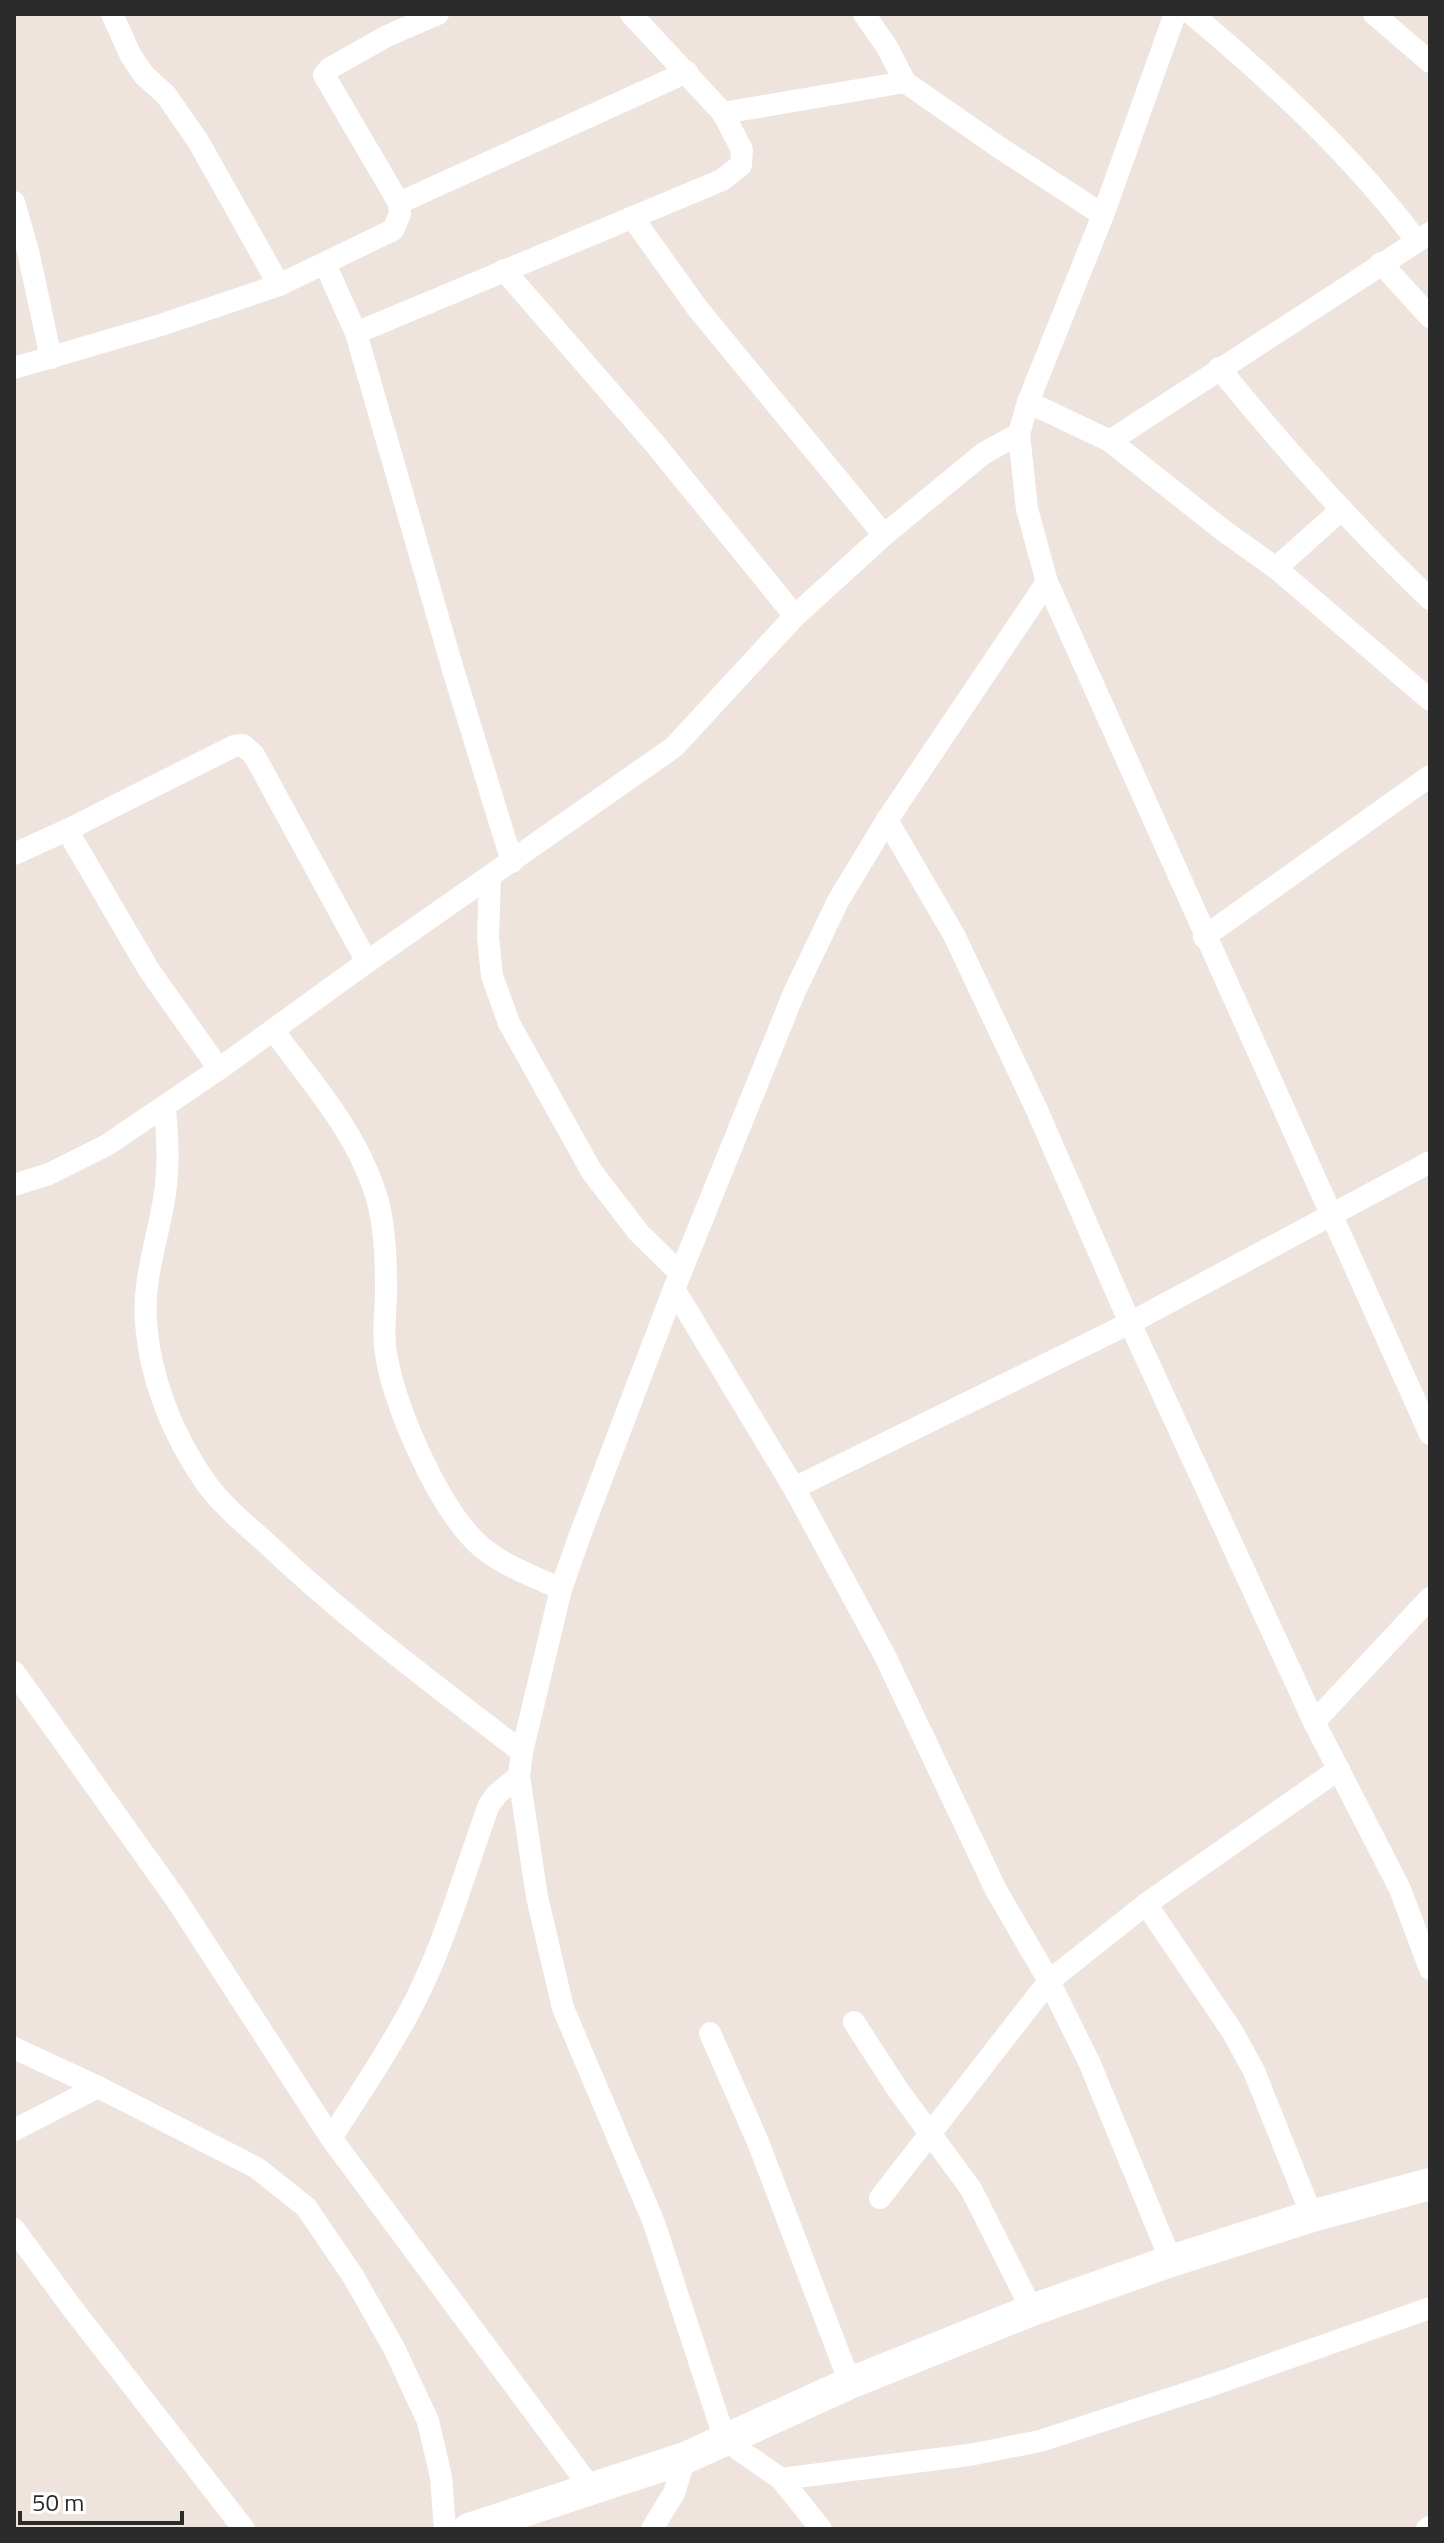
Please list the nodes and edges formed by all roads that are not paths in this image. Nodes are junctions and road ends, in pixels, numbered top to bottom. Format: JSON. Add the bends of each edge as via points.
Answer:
{"nodes":[{"id":1,"x":112,"y":14,"type":"edge"},
{"id":2,"x":438,"y":14,"type":"edge"},
{"id":3,"x":631,"y":14,"type":"edge"},
{"id":4,"x":864,"y":14,"type":"edge"},
{"id":5,"x":1175,"y":14,"type":"edge"},
{"id":6,"x":1192,"y":14,"type":"edge"},
{"id":7,"x":1374,"y":14,"type":"edge"},
{"id":8,"x":1430,"y":62,"type":"edge"},
{"id":9,"x":687,"y":72,"type":"junction"},
{"id":10,"x":905,"y":82,"type":"junction"},
{"id":11,"x":723,"y":113,"type":"junction"},
{"id":12,"x":14,"y":202,"type":"edge"},
{"id":13,"x":399,"y":203,"type":"junction"},
{"id":14,"x":1103,"y":215,"type":"junction"},
{"id":15,"x":632,"y":217,"type":"junction"},
{"id":16,"x":1423,"y":237,"type":"edge"},
{"id":17,"x":1381,"y":263,"type":"junction"},
{"id":18,"x":325,"y":264,"type":"junction"},
{"id":19,"x":504,"y":270,"type":"junction"},
{"id":20,"x":279,"y":285,"type":"junction"},
{"id":21,"x":1430,"y":317,"type":"edge"},
{"id":22,"x":356,"y":333,"type":"junction"},
{"id":23,"x":51,"y":358,"type":"junction"},
{"id":24,"x":14,"y":368,"type":"edge"},
{"id":25,"x":1219,"y":368,"type":"junction"},
{"id":26,"x":1028,"y":402,"type":"junction"},
{"id":27,"x":1019,"y":434,"type":"junction"},
{"id":28,"x":1110,"y":441,"type":"junction"},
{"id":29,"x":1342,"y":509,"type":"junction"},
{"id":30,"x":884,"y":535,"type":"junction"},
{"id":31,"x":1276,"y":568,"type":"junction"},
{"id":32,"x":1047,"y":582,"type":"junction"},
{"id":33,"x":1430,"y":599,"type":"edge"},
{"id":34,"x":795,"y":616,"type":"junction"},
{"id":35,"x":1430,"y":700,"type":"edge"},
{"id":36,"x":1430,"y":776,"type":"edge"},
{"id":37,"x":887,"y":820,"type":"junction"},
{"id":38,"x":67,"y":830,"type":"junction"},
{"id":39,"x":14,"y":854,"type":"edge"},
{"id":40,"x":512,"y":862,"type":"junction"},
{"id":41,"x":490,"y":877,"type":"junction"},
{"id":42,"x":1204,"y":937,"type":"junction"},
{"id":43,"x":367,"y":962,"type":"junction"},
{"id":44,"x":273,"y":1030,"type":"junction"},
{"id":45,"x":219,"y":1069,"type":"junction"},
{"id":46,"x":165,"y":1107,"type":"junction"},
{"id":47,"x":1430,"y":1162,"type":"edge"},
{"id":48,"x":14,"y":1185,"type":"edge"},
{"id":49,"x":1330,"y":1215,"type":"junction"},
{"id":50,"x":677,"y":1281,"type":"junction"},
{"id":51,"x":1130,"y":1323,"type":"junction"},
{"id":52,"x":1430,"y":1434,"type":"edge"},
{"id":53,"x":794,"y":1488,"type":"junction"},
{"id":54,"x":561,"y":1589,"type":"junction"},
{"id":55,"x":1430,"y":1598,"type":"edge"},
{"id":56,"x":14,"y":1672,"type":"edge"},
{"id":57,"x":1314,"y":1722,"type":"junction"},
{"id":58,"x":522,"y":1752,"type":"junction"},
{"id":59,"x":1339,"y":1769,"type":"junction"},
{"id":60,"x":519,"y":1776,"type":"junction"},
{"id":61,"x":1146,"y":1904,"type":"junction"},
{"id":62,"x":1430,"y":1969,"type":"edge"},
{"id":63,"x":1049,"y":1981,"type":"junction"},
{"id":64,"x":854,"y":2022,"type":"dead end"},
{"id":65,"x":710,"y":2033,"type":"dead end"},
{"id":66,"x":14,"y":2048,"type":"edge"},
{"id":67,"x":98,"y":2087,"type":"junction"},
{"id":68,"x":14,"y":2130,"type":"edge"},
{"id":69,"x":932,"y":2133,"type":"junction"},
{"id":70,"x":331,"y":2138,"type":"junction"},
{"id":71,"x":1430,"y":2184,"type":"edge"},
{"id":72,"x":880,"y":2198,"type":"dead end"},
{"id":73,"x":1312,"y":2216,"type":"junction"},
{"id":74,"x":14,"y":2229,"type":"edge"},
{"id":75,"x":1171,"y":2261,"type":"junction"},
{"id":76,"x":1430,"y":2308,"type":"edge"},
{"id":77,"x":1032,"y":2310,"type":"junction"},
{"id":78,"x":850,"y":2383,"type":"junction"},
{"id":79,"x":725,"y":2440,"type":"junction"},
{"id":80,"x":685,"y":2458,"type":"junction"},
{"id":81,"x":781,"y":2479,"type":"junction"},
{"id":82,"x":590,"y":2487,"type":"junction"},
{"id":83,"x":244,"y":2529,"type":"edge"},
{"id":84,"x":445,"y":2529,"type":"edge"},
{"id":85,"x":469,"y":2529,"type":"edge"},
{"id":86,"x":652,"y":2529,"type":"edge"},
{"id":87,"x":821,"y":2529,"type":"edge"}],
"edges":[{"from":1,"to":20,"type":"street","via":[[131,56],[205,151]]},
{"from":2,"to":13,"type":"street","via":[[325,71],[325,80]]},
{"from":3,"to":9,"type":"street"},
{"from":4,"to":10,"type":"street"},
{"from":5,"to":14,"type":"street"},
{"from":6,"to":16,"type":"street","via":[[1337,145]]},
{"from":7,"to":8,"type":"street"},
{"from":9,"to":11,"type":"street"},
{"from":9,"to":13,"type":"street"},
{"from":10,"to":11,"type":"street"},
{"from":10,"to":14,"type":"street"},
{"from":11,"to":15,"type":"street","via":[[742,150],[741,165],[722,180]]},
{"from":12,"to":23,"type":"street"},
{"from":13,"to":18,"type":"street","via":[[393,230]]},
{"from":14,"to":26,"type":"street"},
{"from":15,"to":19,"type":"street"},
{"from":15,"to":30,"type":"street","via":[[698,309]]},
{"from":16,"to":17,"type":"street"},
{"from":17,"to":21,"type":"street"},
{"from":17,"to":25,"type":"street"},
{"from":18,"to":20,"type":"street"},
{"from":18,"to":22,"type":"street"},
{"from":19,"to":22,"type":"street"},
{"from":19,"to":34,"type":"street"},
{"from":20,"to":23,"type":"street"},
{"from":22,"to":40,"type":"street"},
{"from":23,"to":24,"type":"street"},
{"from":25,"to":28,"type":"street"},
{"from":25,"to":29,"type":"street"},
{"from":26,"to":27,"type":"street"},
{"from":26,"to":28,"type":"street"},
{"from":27,"to":30,"type":"street","via":[[984,453]]},
{"from":27,"to":32,"type":"street","via":[[1027,509]]},
{"from":28,"to":31,"type":"street"},
{"from":29,"to":31,"type":"street"},
{"from":29,"to":33,"type":"street"},
{"from":30,"to":34,"type":"street"},
{"from":31,"to":35,"type":"street"},
{"from":32,"to":37,"type":"street"},
{"from":32,"to":42,"type":"street"},
{"from":34,"to":40,"type":"street","via":[[674,747]]},
{"from":36,"to":42,"type":"street"},
{"from":37,"to":50,"type":"street","via":[[838,901],[794,993]]},
{"from":37,"to":51,"type":"street","via":[[954,935]]},
{"from":38,"to":39,"type":"street"},
{"from":38,"to":43,"type":"street","via":[[243,745],[254,755]]},
{"from":38,"to":45,"type":"street","via":[[149,970]]},
{"from":40,"to":41,"type":"street"},
{"from":41,"to":43,"type":"street"},
{"from":41,"to":50,"type":"street","via":[[492,976],[509,1023],[592,1172]]},
{"from":42,"to":49,"type":"street"},
{"from":43,"to":44,"type":"street"},
{"from":44,"to":45,"type":"street"},
{"from":44,"to":54,"type":"street","via":[[346,1130],[375,1192],[386,1289],[385,1346],[399,1401],[424,1461],[454,1518],[478,1545]]},
{"from":45,"to":46,"type":"street"},
{"from":46,"to":48,"type":"street","via":[[107,1145]]},
{"from":46,"to":58,"type":"street","via":[[166,1188],[147,1274],[146,1323],[158,1386],[177,1436],[225,1505],[303,1577]]},
{"from":47,"to":49,"type":"street"},
{"from":49,"to":51,"type":"street"},
{"from":49,"to":52,"type":"street"},
{"from":50,"to":53,"type":"street"},
{"from":50,"to":54,"type":"street"},
{"from":51,"to":53,"type":"street"},
{"from":51,"to":57,"type":"street"},
{"from":53,"to":63,"type":"street","via":[[885,1656],[996,1890]]},
{"from":54,"to":58,"type":"street"},
{"from":55,"to":57,"type":"street"},
{"from":56,"to":70,"type":"street","via":[[176,1899]]},
{"from":57,"to":59,"type":"street"},
{"from":58,"to":60,"type":"street"},
{"from":59,"to":61,"type":"street"},
{"from":59,"to":62,"type":"street","via":[[1400,1889]]},
{"from":60,"to":70,"type":"street","via":[[489,1805],[456,1906],[416,1999]]},
{"from":60,"to":79,"type":"street","via":[[537,1897],[563,2008],[654,2223]]},
{"from":61,"to":63,"type":"street"},
{"from":61,"to":73,"type":"street","via":[[1254,2071]]},
{"from":63,"to":69,"type":"street"},
{"from":63,"to":75,"type":"street","via":[[1090,2064]]},
{"from":64,"to":69,"type":"street"},
{"from":65,"to":78,"type":"street","via":[[758,2142]]},
{"from":66,"to":67,"type":"street"},
{"from":67,"to":68,"type":"street"},
{"from":67,"to":84,"type":"street","via":[[257,2168],[306,2207],[388,2336],[428,2421],[441,2477]]},
{"from":69,"to":72,"type":"street"},
{"from":69,"to":77,"type":"street","via":[[971,2189]]},
{"from":70,"to":82,"type":"street"},
{"from":71,"to":73,"type":"street"},
{"from":73,"to":75,"type":"street"},
{"from":74,"to":83,"type":"street"},
{"from":75,"to":77,"type":"street"},
{"from":76,"to":81,"type":"street","via":[[1040,2441]]},
{"from":77,"to":78,"type":"street"},
{"from":78,"to":79,"type":"street"},
{"from":79,"to":80,"type":"street"},
{"from":79,"to":81,"type":"street"},
{"from":80,"to":82,"type":"street"},
{"from":80,"to":86,"type":"street","via":[[674,2493]]},
{"from":81,"to":87,"type":"street"},
{"from":82,"to":85,"type":"street"}]}
